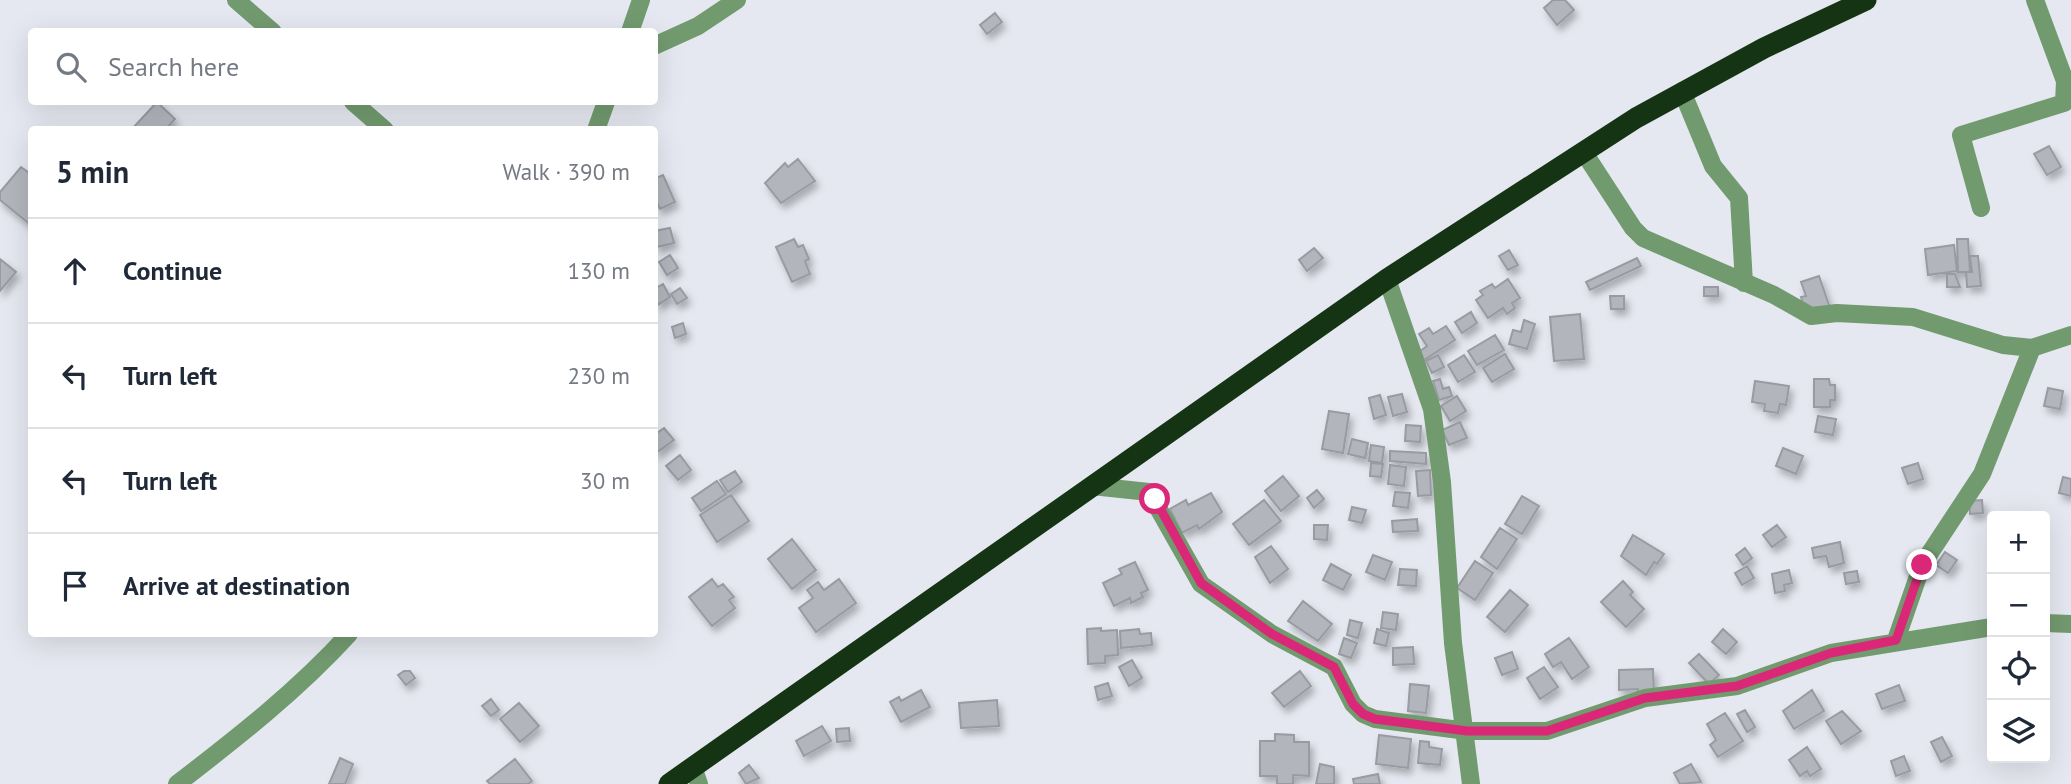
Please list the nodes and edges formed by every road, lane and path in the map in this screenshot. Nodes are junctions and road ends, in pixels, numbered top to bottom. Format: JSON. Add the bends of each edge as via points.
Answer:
{"nodes":[{"id":1,"x":236,"y":0,"type":"edge"},
{"id":2,"x":640,"y":0,"type":"edge"},
{"id":3,"x":737,"y":0,"type":"edge"},
{"id":4,"x":1866,"y":0,"type":"edge"},
{"id":5,"x":2035,"y":0,"type":"edge"},
{"id":6,"x":268,"y":28,"type":"edge"},
{"id":7,"x":631,"y":28,"type":"edge"},
{"id":8,"x":658,"y":44,"type":"edge"},
{"id":9,"x":1682,"y":91,"type":"junction"},
{"id":10,"x":356,"y":105,"type":"edge"},
{"id":11,"x":605,"y":105,"type":"edge"},
{"id":12,"x":380,"y":126,"type":"edge"},
{"id":13,"x":597,"y":126,"type":"edge"},
{"id":14,"x":1583,"y":151,"type":"junction"},
{"id":15,"x":1981,"y":208,"type":"dead end"},
{"id":16,"x":1387,"y":279,"type":"junction"},
{"id":17,"x":1744,"y":283,"type":"junction"},
{"id":18,"x":2071,"y":335,"type":"edge"},
{"id":19,"x":2032,"y":348,"type":"junction"},
{"id":20,"x":1092,"y":486,"type":"junction"},
{"id":21,"x":2050,"y":623,"type":"edge"},
{"id":22,"x":2071,"y":624,"type":"edge"},
{"id":23,"x":1987,"y":627,"type":"edge"},
{"id":24,"x":346,"y":637,"type":"edge"},
{"id":25,"x":1896,"y":640,"type":"junction"},
{"id":26,"x":1467,"y":731,"type":"junction"},
{"id":27,"x":696,"y":776,"type":"edge"},
{"id":28,"x":177,"y":784,"type":"edge"},
{"id":29,"x":669,"y":784,"type":"edge"},
{"id":30,"x":1471,"y":784,"type":"edge"}],
"edges":[{"from":1,"to":6,"type":"street"},
{"from":2,"to":7,"type":"street"},
{"from":3,"to":8,"type":"street","via":[[698,26]]},
{"from":4,"to":9,"type":"highway"},
{"from":5,"to":15,"type":"street","via":[[2065,81],[2064,103],[1961,135]]},
{"from":9,"to":14,"type":"highway"},
{"from":9,"to":17,"type":"street","via":[[1713,166],[1739,198]]},
{"from":10,"to":12,"type":"street"},
{"from":11,"to":13,"type":"street"},
{"from":14,"to":16,"type":"highway"},
{"from":14,"to":17,"type":"street","via":[[1643,238]]},
{"from":16,"to":20,"type":"highway"},
{"from":16,"to":26,"type":"street","via":[[1432,409],[1453,643]]},
{"from":17,"to":19,"type":"street","via":[[1811,316],[1913,317],[2003,345]]},
{"from":18,"to":19,"type":"street"},
{"from":19,"to":25,"type":"street","via":[[1982,474],[1922,565]]},
{"from":20,"to":26,"type":"street","via":[[1149,492],[1201,583],[1272,634],[1334,667],[1363,714]]},
{"from":20,"to":27,"type":"highway"},
{"from":21,"to":22,"type":"street"},
{"from":23,"to":25,"type":"street"},
{"from":24,"to":28,"type":"street","via":[[313,674]]},
{"from":25,"to":26,"type":"street","via":[[1831,653],[1737,686],[1645,698],[1547,731]]},
{"from":26,"to":30,"type":"street"},
{"from":27,"to":29,"type":"highway"}]}
